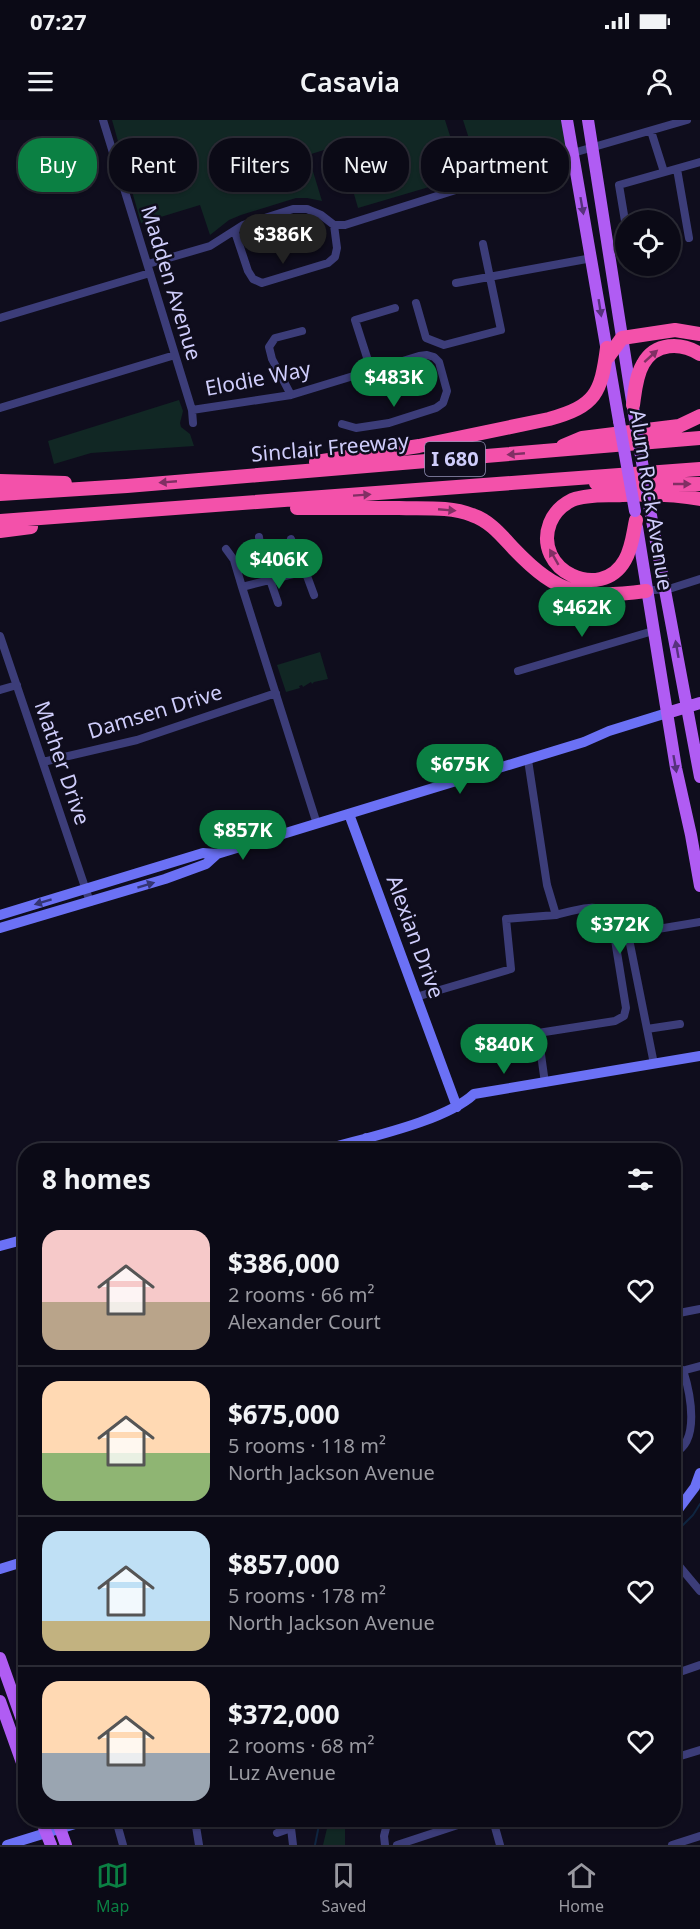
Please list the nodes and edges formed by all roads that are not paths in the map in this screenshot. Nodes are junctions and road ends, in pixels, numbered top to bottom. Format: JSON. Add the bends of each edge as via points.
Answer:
{"nodes":[{"id":1,"x":103,"y":120,"type":"edge"},
{"id":2,"x":567,"y":120,"type":"edge"},
{"id":3,"x":588,"y":120,"type":"edge"},
{"id":4,"x":687,"y":120,"type":"edge"},
{"id":5,"x":651,"y":131,"type":"junction"},
{"id":6,"x":593,"y":148,"type":"junction"},
{"id":7,"x":573,"y":153,"type":"junction"},
{"id":8,"x":700,"y":162,"type":"edge"},
{"id":9,"x":677,"y":169,"type":"junction"},
{"id":10,"x":664,"y":172,"type":"junction"},
{"id":11,"x":623,"y":210,"type":"edge"},
{"id":12,"x":334,"y":225,"type":"junction"},
{"id":13,"x":235,"y":232,"type":"junction"},
{"id":14,"x":689,"y":238,"type":"dead end"},
{"id":15,"x":483,"y":244,"type":"dead end"},
{"id":16,"x":592,"y":258,"type":"junction"},
{"id":17,"x":148,"y":264,"type":"junction"},
{"id":18,"x":150,"y":273,"type":"junction"},
{"id":19,"x":491,"y":278,"type":"junction"},
{"id":20,"x":456,"y":283,"type":"dead end"},
{"id":21,"x":416,"y":303,"type":"dead end"},
{"id":22,"x":395,"y":308,"type":"dead end"},
{"id":23,"x":0,"y":318,"type":"edge"},
{"id":24,"x":302,"y":331,"type":"dead end"},
{"id":25,"x":700,"y":334,"type":"edge"},
{"id":26,"x":622,"y":338,"type":"junction"},
{"id":27,"x":607,"y":352,"type":"junction"},
{"id":28,"x":700,"y":354,"type":"edge"},
{"id":29,"x":175,"y":355,"type":"junction"},
{"id":30,"x":371,"y":370,"type":"junction"},
{"id":31,"x":291,"y":395,"type":"junction"},
{"id":32,"x":633,"y":405,"type":"junction"},
{"id":33,"x":0,"y":408,"type":"edge"},
{"id":34,"x":192,"y":410,"type":"junction"},
{"id":35,"x":700,"y":417,"type":"edge"},
{"id":36,"x":193,"y":423,"type":"dead end"},
{"id":37,"x":342,"y":424,"type":"dead end"},
{"id":38,"x":700,"y":438,"type":"edge"},
{"id":39,"x":550,"y":452,"type":"junction"},
{"id":40,"x":700,"y":469,"type":"edge"},
{"id":41,"x":582,"y":478,"type":"junction"},
{"id":42,"x":210,"y":479,"type":"junction"},
{"id":43,"x":0,"y":482,"type":"edge"},
{"id":44,"x":700,"y":484,"type":"edge"},
{"id":45,"x":127,"y":486,"type":"junction"},
{"id":46,"x":0,"y":494,"type":"edge"},
{"id":47,"x":700,"y":499,"type":"edge"},
{"id":48,"x":199,"y":507,"type":"junction"},
{"id":49,"x":126,"y":513,"type":"junction"},
{"id":50,"x":635,"y":516,"type":"junction"},
{"id":51,"x":0,"y":520,"type":"edge"},
{"id":52,"x":0,"y":531,"type":"edge"},
{"id":53,"x":259,"y":537,"type":"dead end"},
{"id":54,"x":291,"y":539,"type":"dead end"},
{"id":55,"x":226,"y":549,"type":"dead end"},
{"id":56,"x":301,"y":572,"type":"junction"},
{"id":57,"x":271,"y":579,"type":"junction"},
{"id":58,"x":700,"y":579,"type":"edge"},
{"id":59,"x":242,"y":587,"type":"junction"},
{"id":60,"x":665,"y":589,"type":"junction"},
{"id":61,"x":646,"y":591,"type":"junction"},
{"id":62,"x":314,"y":595,"type":"dead end"},
{"id":63,"x":278,"y":603,"type":"dead end"},
{"id":64,"x":653,"y":631,"type":"junction"},
{"id":65,"x":0,"y":636,"type":"edge"},
{"id":66,"x":518,"y":671,"type":"dead end"},
{"id":67,"x":17,"y":685,"type":"junction"},
{"id":68,"x":0,"y":690,"type":"edge"},
{"id":69,"x":276,"y":693,"type":"junction"},
{"id":70,"x":700,"y":703,"type":"edge"},
{"id":71,"x":687,"y":706,"type":"junction"},
{"id":72,"x":667,"y":713,"type":"junction"},
{"id":73,"x":528,"y":760,"type":"junction"},
{"id":74,"x":43,"y":762,"type":"junction"},
{"id":75,"x":700,"y":777,"type":"edge"},
{"id":76,"x":349,"y":814,"type":"junction"},
{"id":77,"x":317,"y":824,"type":"junction"},
{"id":78,"x":216,"y":855,"type":"junction"},
{"id":79,"x":700,"y":886,"type":"edge"},
{"id":80,"x":86,"y":889,"type":"junction"},
{"id":81,"x":90,"y":902,"type":"junction"},
{"id":82,"x":0,"y":914,"type":"edge"},
{"id":83,"x":556,"y":915,"type":"junction"},
{"id":84,"x":700,"y":922,"type":"edge"},
{"id":85,"x":0,"y":928,"type":"edge"},
{"id":86,"x":416,"y":997,"type":"junction"},
{"id":87,"x":680,"y":1024,"type":"dead end"},
{"id":88,"x":647,"y":1029,"type":"junction"},
{"id":89,"x":539,"y":1038,"type":"junction"},
{"id":90,"x":479,"y":1047,"type":"dead end"},
{"id":91,"x":700,"y":1056,"type":"edge"},
{"id":92,"x":654,"y":1064,"type":"junction"},
{"id":93,"x":545,"y":1083,"type":"junction"},
{"id":94,"x":457,"y":1107,"type":"junction"},
{"id":95,"x":366,"y":1138,"type":"junction"},
{"id":96,"x":348,"y":1143,"type":"edge"},
{"id":97,"x":368,"y":1143,"type":"edge"},
{"id":98,"x":18,"y":1241,"type":"edge"},
{"id":99,"x":0,"y":1246,"type":"edge"},
{"id":100,"x":700,"y":1309,"type":"edge"},
{"id":101,"x":681,"y":1313,"type":"edge"},
{"id":102,"x":700,"y":1366,"type":"edge"},
{"id":103,"x":683,"y":1370,"type":"joint"},
{"id":104,"x":681,"y":1451,"type":"edge"},
{"id":105,"x":700,"y":1473,"type":"edge"},
{"id":106,"x":681,"y":1505,"type":"edge"},
{"id":107,"x":18,"y":1563,"type":"edge"},
{"id":108,"x":681,"y":1568,"type":"edge"},
{"id":109,"x":0,"y":1569,"type":"edge"},
{"id":110,"x":700,"y":1591,"type":"edge"},
{"id":111,"x":0,"y":1658,"type":"edge"},
{"id":112,"x":700,"y":1665,"type":"edge"},
{"id":113,"x":681,"y":1672,"type":"edge"},
{"id":114,"x":0,"y":1701,"type":"edge"},
{"id":115,"x":18,"y":1709,"type":"edge"},
{"id":116,"x":700,"y":1750,"type":"edge"},
{"id":117,"x":18,"y":1752,"type":"edge"},
{"id":118,"x":681,"y":1756,"type":"edge"},
{"id":119,"x":59,"y":1827,"type":"edge"},
{"id":120,"x":118,"y":1827,"type":"edge"},
{"id":121,"x":196,"y":1827,"type":"edge"},
{"id":122,"x":386,"y":1827,"type":"edge"},
{"id":123,"x":452,"y":1827,"type":"edge"},
{"id":124,"x":495,"y":1827,"type":"edge"},
{"id":125,"x":277,"y":1833,"type":"dead end"},
{"id":126,"x":700,"y":1836,"type":"edge"},
{"id":127,"x":49,"y":1839,"type":"edge"},
{"id":128,"x":6,"y":1845,"type":"edge"},
{"id":129,"x":66,"y":1845,"type":"edge"},
{"id":130,"x":123,"y":1845,"type":"edge"},
{"id":131,"x":199,"y":1845,"type":"edge"},
{"id":132,"x":293,"y":1845,"type":"edge"},
{"id":133,"x":385,"y":1845,"type":"edge"},
{"id":134,"x":397,"y":1845,"type":"edge"},
{"id":135,"x":500,"y":1845,"type":"edge"},
{"id":136,"x":672,"y":1845,"type":"edge"}],
"edges":[{"from":1,"to":17,"type":"street","name":"Madden Avenue"},
{"from":2,"to":7,"type":"main road","name":"Alum Rock Avenue"},
{"from":3,"to":6,"type":"main road","name":"Alum Rock Avenue"},
{"from":4,"to":5,"type":"street"},
{"from":5,"to":6,"type":"street"},
{"from":5,"to":10,"type":"street"},
{"from":6,"to":7,"type":"street"},
{"from":6,"to":26,"type":"main road","name":"Alum Rock Avenue"},
{"from":7,"to":12,"type":"street","via":[[345,225]]},
{"from":7,"to":16,"type":"main road","name":"Alum Rock Avenue","one_way":true},
{"from":8,"to":9,"type":"street"},
{"from":9,"to":10,"type":"street"},
{"from":9,"to":14,"type":"street"},
{"from":10,"to":11,"type":"street","via":[[619,185]]},
{"from":12,"to":13,"type":"street","via":[[307,209],[293,209],[243,225]]},
{"from":12,"to":13,"type":"street","via":[[337,248],[328,263],[262,283],[248,271]]},
{"from":13,"to":17,"type":"street","via":[[210,246]]},
{"from":15,"to":19,"type":"street"},
{"from":16,"to":19,"type":"street"},
{"from":16,"to":27,"type":"main road","name":"Alum Rock Avenue","one_way":true},
{"from":17,"to":18,"type":"street","name":"Madden Avenue"},
{"from":18,"to":23,"type":"street"},
{"from":18,"to":29,"type":"street","name":"Madden Avenue"},
{"from":19,"to":20,"type":"street"},
{"from":19,"to":21,"type":"street","via":[[501,330],[444,345],[426,338]]},
{"from":22,"to":30,"type":"street","via":[[355,320]]},
{"from":24,"to":31,"type":"street","via":[[275,338],[269,347]]},
{"from":25,"to":26,"type":"highway","via":[[675,330]]},
{"from":26,"to":27,"type":"highway"},
{"from":26,"to":32,"type":"main road","name":"Alum Rock Avenue"},
{"from":27,"to":42,"type":"highway","via":[[602,380],[594,395],[576,410],[559,416],[419,446]]},
{"from":27,"to":50,"type":"main road","name":"Alum Rock Avenue","bridge":true},
{"from":32,"to":28,"type":"highway","one_way":true,"via":[[640,369],[653,352],[674,345]]},
{"from":29,"to":33,"type":"street"},
{"from":29,"to":34,"type":"street","name":"Madden Avenue"},
{"from":30,"to":31,"type":"street","name":"Elodie Way"},
{"from":30,"to":37,"type":"street","name":"Elodie Way","via":[[427,355],[434,357],[447,391],[443,403],[389,423],[356,428]]},
{"from":31,"to":34,"type":"street","name":"Elodie Way"},
{"from":32,"to":60,"type":"main road","name":"Alum Rock Avenue","bridge":true},
{"from":34,"to":36,"type":"street","name":"Madden Avenue"},
{"from":35,"to":39,"type":"highway","via":[[670,428],[582,438]]},
{"from":38,"to":39,"type":"highway","name":"Sinclair Freeway","number":"I 680"},
{"from":39,"to":42,"type":"highway","name":"Sinclair Freeway","number":"I 680","one_way":true},
{"from":40,"to":41,"type":"highway","number":"I 680"},
{"from":41,"to":44,"type":"highway","one_way":true,"via":[[603,485]]},
{"from":48,"to":41,"type":"highway","number":"I 680","one_way":true},
{"from":42,"to":45,"type":"highway","name":"Sinclair Freeway","number":"I 680","one_way":true},
{"from":43,"to":45,"type":"highway"},
{"from":45,"to":46,"type":"highway","name":"Sinclair Freeway","number":"I 680"},
{"from":50,"to":47,"type":"highway","one_way":true,"via":[[626,559],[607,577],[575,577],[559,566],[549,552],[552,518],[580,497],[652,494]]},
{"from":48,"to":49,"type":"highway","number":"I 680"},
{"from":48,"to":61,"type":"highway","one_way":true,"via":[[453,510],[491,525],[537,571],[568,590],[600,595]]},
{"from":49,"to":51,"type":"highway","number":"I 680"},
{"from":49,"to":52,"type":"highway"},
{"from":50,"to":61,"type":"main road","name":"Alum Rock Avenue"},
{"from":53,"to":57,"type":"street"},
{"from":54,"to":56,"type":"street"},
{"from":55,"to":59,"type":"street","via":[[234,560]]},
{"from":56,"to":57,"type":"street"},
{"from":56,"to":62,"type":"street","via":[[307,576]]},
{"from":57,"to":59,"type":"street"},
{"from":57,"to":63,"type":"street"},
{"from":58,"to":60,"type":"street"},
{"from":59,"to":69,"type":"street"},
{"from":60,"to":61,"type":"street"},
{"from":71,"to":60,"type":"main road","name":"Alum Rock Avenue","one_way":true},
{"from":61,"to":64,"type":"main road","name":"Alum Rock Avenue"},
{"from":64,"to":66,"type":"street"},
{"from":64,"to":72,"type":"main road","name":"Alum Rock Avenue"},
{"from":65,"to":67,"type":"street","name":"Mather Drive"},
{"from":67,"to":68,"type":"street"},
{"from":67,"to":74,"type":"street","name":"Mather Drive"},
{"from":69,"to":74,"type":"street","name":"Damsen Drive","via":[[137,740]]},
{"from":69,"to":77,"type":"street"},
{"from":70,"to":71,"type":"main road"},
{"from":71,"to":72,"type":"main road"},
{"from":71,"to":75,"type":"main road","name":"Alum Rock Avenue"},
{"from":72,"to":73,"type":"main road"},
{"from":72,"to":79,"type":"main road","name":"Alum Rock Avenue","one_way":true},
{"from":73,"to":76,"type":"main road"},
{"from":73,"to":83,"type":"street","via":[[547,885]]},
{"from":74,"to":80,"type":"street","name":"Mather Drive"},
{"from":76,"to":77,"type":"main road"},
{"from":76,"to":86,"type":"main road","name":"Alexian Drive"},
{"from":77,"to":78,"type":"main road"},
{"from":78,"to":80,"type":"main road","via":[[203,853]]},
{"from":81,"to":78,"type":"main road","one_way":true,"via":[[206,864]]},
{"from":80,"to":81,"type":"street","name":"Mather Drive"},
{"from":80,"to":82,"type":"main road","one_way":true},
{"from":81,"to":85,"type":"main road"},
{"from":83,"to":86,"type":"street","via":[[506,919],[511,969]]},
{"from":83,"to":89,"type":"street","via":[[597,907],[611,915],[626,1008],[624,1016],[615,1021],[538,1033]]},
{"from":84,"to":88,"type":"street","via":[[628,934]]},
{"from":86,"to":94,"type":"main road","name":"Alexian Drive"},
{"from":87,"to":88,"type":"street"},
{"from":88,"to":92,"type":"street"},
{"from":89,"to":90,"type":"street"},
{"from":89,"to":93,"type":"street"},
{"from":91,"to":92,"type":"main road"},
{"from":92,"to":93,"type":"main road"},
{"from":93,"to":94,"type":"main road","via":[[474,1094]]},
{"from":94,"to":95,"type":"main road"},
{"from":95,"to":96,"type":"main road"},
{"from":95,"to":97,"type":"main road"},
{"from":98,"to":99,"type":"main road"},
{"from":100,"to":101,"type":"street"},
{"from":102,"to":103,"type":"street"},
{"from":103,"to":104,"type":"street","via":[[698,1418],[691,1440]]},
{"from":105,"to":106,"type":"main road"},
{"from":107,"to":109,"type":"main road"},
{"from":108,"to":110,"type":"street"},
{"from":111,"to":115,"type":"main road"},
{"from":112,"to":113,"type":"street"},
{"from":114,"to":117,"type":"main road"},
{"from":116,"to":118,"type":"street"},
{"from":119,"to":129,"type":"main road"},
{"from":120,"to":130,"type":"street"},
{"from":121,"to":131,"type":"street"},
{"from":122,"to":133,"type":"street"},
{"from":123,"to":134,"type":"street"},
{"from":124,"to":135,"type":"street"},
{"from":125,"to":132,"type":"street","via":[[291,1828]]},
{"from":126,"to":136,"type":"street"},
{"from":127,"to":128,"type":"main road"}]}
